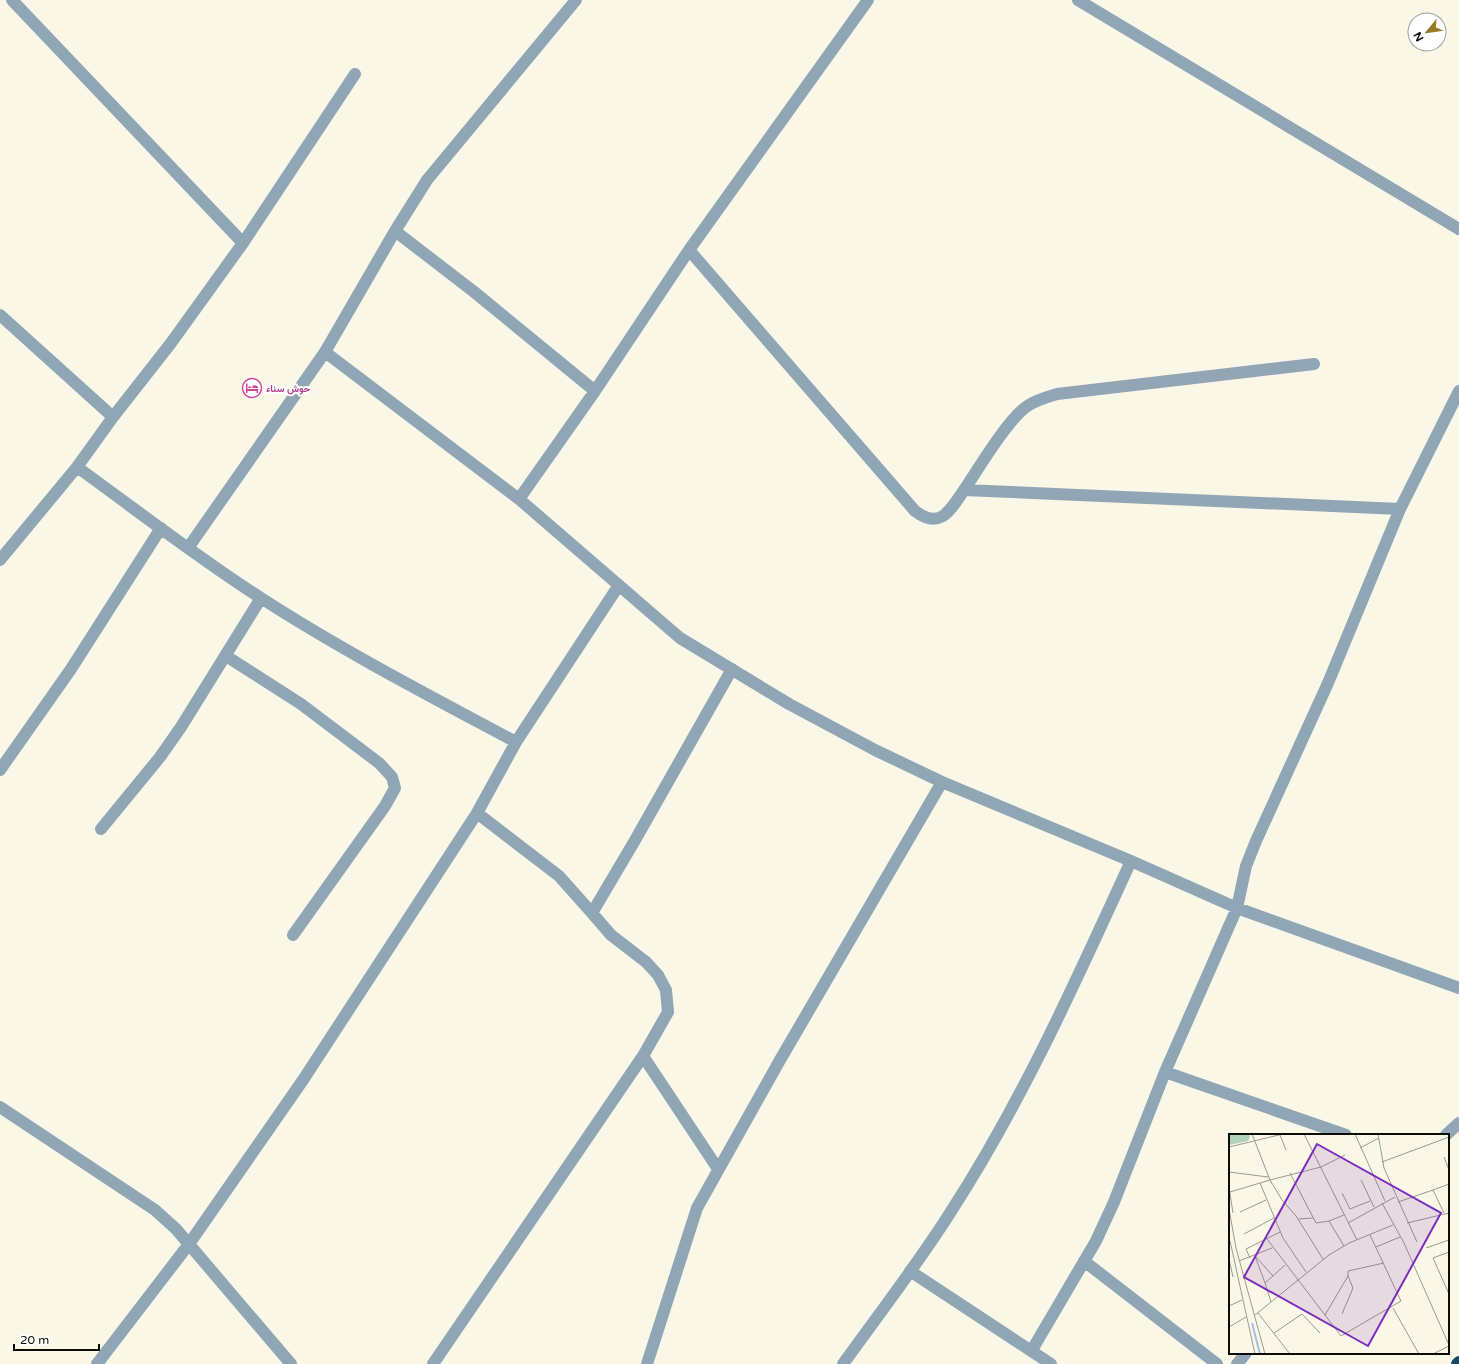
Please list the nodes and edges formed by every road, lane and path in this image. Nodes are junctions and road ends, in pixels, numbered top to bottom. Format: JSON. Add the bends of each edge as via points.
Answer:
{"nodes":[{"id":1,"x":12,"y":0,"type":"edge"},
{"id":2,"x":576,"y":0,"type":"edge"},
{"id":3,"x":868,"y":0,"type":"edge"},
{"id":4,"x":1078,"y":0,"type":"edge"},
{"id":5,"x":355,"y":74,"type":"dead end"},
{"id":6,"x":1459,"y":228,"type":"edge"},
{"id":7,"x":396,"y":231,"type":"junction"},
{"id":8,"x":243,"y":243,"type":"junction"},
{"id":9,"x":689,"y":250,"type":"junction"},
{"id":10,"x":0,"y":315,"type":"edge"},
{"id":11,"x":325,"y":352,"type":"junction"},
{"id":12,"x":1314,"y":364,"type":"dead end"},
{"id":13,"x":595,"y":391,"type":"junction"},
{"id":14,"x":1459,"y":391,"type":"edge"},
{"id":15,"x":113,"y":417,"type":"junction"},
{"id":16,"x":77,"y":467,"type":"junction"},
{"id":17,"x":964,"y":490,"type":"junction"},
{"id":18,"x":519,"y":500,"type":"junction"},
{"id":19,"x":1400,"y":509,"type":"junction"},
{"id":20,"x":161,"y":528,"type":"junction"},
{"id":21,"x":188,"y":548,"type":"junction"},
{"id":22,"x":0,"y":560,"type":"edge"},
{"id":23,"x":619,"y":585,"type":"junction"},
{"id":24,"x":261,"y":598,"type":"junction"},
{"id":25,"x":226,"y":656,"type":"junction"},
{"id":26,"x":732,"y":669,"type":"junction"},
{"id":27,"x":516,"y":742,"type":"junction"},
{"id":28,"x":0,"y":770,"type":"edge"},
{"id":29,"x":942,"y":782,"type":"junction"},
{"id":30,"x":477,"y":813,"type":"junction"},
{"id":31,"x":101,"y":829,"type":"dead end"},
{"id":32,"x":1131,"y":861,"type":"junction"},
{"id":33,"x":1237,"y":908,"type":"junction"},
{"id":34,"x":592,"y":913,"type":"junction"},
{"id":35,"x":293,"y":935,"type":"dead end"},
{"id":36,"x":1459,"y":988,"type":"edge"},
{"id":37,"x":643,"y":1056,"type":"junction"},
{"id":38,"x":1165,"y":1072,"type":"junction"},
{"id":39,"x":0,"y":1107,"type":"edge"},
{"id":40,"x":1459,"y":1123,"type":"edge"},
{"id":41,"x":1316,"y":1130,"type":"edge"},
{"id":42,"x":1340,"y":1134,"type":"edge"},
{"id":43,"x":1447,"y":1134,"type":"edge"},
{"id":44,"x":718,"y":1169,"type":"junction"},
{"id":45,"x":189,"y":1244,"type":"junction"},
{"id":46,"x":1084,"y":1262,"type":"junction"},
{"id":47,"x":910,"y":1271,"type":"junction"},
{"id":48,"x":1032,"y":1350,"type":"junction"},
{"id":49,"x":1236,"y":1354,"type":"edge"},
{"id":50,"x":1245,"y":1354,"type":"edge"},
{"id":51,"x":1459,"y":1362,"type":"edge"},
{"id":52,"x":97,"y":1364,"type":"edge"},
{"id":53,"x":291,"y":1364,"type":"edge"},
{"id":54,"x":433,"y":1364,"type":"edge"},
{"id":55,"x":647,"y":1364,"type":"edge"},
{"id":56,"x":843,"y":1364,"type":"edge"},
{"id":57,"x":1051,"y":1364,"type":"edge"},
{"id":58,"x":1217,"y":1364,"type":"edge"},
{"id":59,"x":1232,"y":1364,"type":"edge"},
{"id":60,"x":1237,"y":1364,"type":"edge"},
{"id":61,"x":1457,"y":1364,"type":"edge"}],
"edges":[{"from":1,"to":8,"type":"street"},
{"from":2,"to":7,"type":"street","via":[[427,180]]},
{"from":3,"to":9,"type":"street"},
{"from":4,"to":6,"type":"street"},
{"from":5,"to":8,"type":"street"},
{"from":7,"to":11,"type":"street"},
{"from":7,"to":13,"type":"street"},
{"from":8,"to":15,"type":"street","via":[[172,343]]},
{"from":9,"to":13,"type":"street"},
{"from":9,"to":17,"type":"street","via":[[915,511],[933,519],[944,516]]},
{"from":10,"to":15,"type":"street"},
{"from":11,"to":18,"type":"street"},
{"from":11,"to":21,"type":"street"},
{"from":12,"to":17,"type":"street","via":[[1057,394],[1043,398],[1027,406],[1014,418]]},
{"from":13,"to":18,"type":"street"},
{"from":14,"to":19,"type":"street"},
{"from":15,"to":16,"type":"street"},
{"from":16,"to":20,"type":"street"},
{"from":16,"to":22,"type":"street"},
{"from":17,"to":19,"type":"street"},
{"from":18,"to":23,"type":"street"},
{"from":19,"to":33,"type":"street","via":[[1328,683],[1246,866]]},
{"from":20,"to":21,"type":"street"},
{"from":20,"to":28,"type":"street","via":[[71,669]]},
{"from":21,"to":24,"type":"street"},
{"from":23,"to":26,"type":"street","via":[[680,638]]},
{"from":23,"to":27,"type":"street"},
{"from":24,"to":25,"type":"street"},
{"from":24,"to":27,"type":"street","via":[[361,658]]},
{"from":25,"to":31,"type":"street","via":[[160,757]]},
{"from":25,"to":35,"type":"street","via":[[302,704],[379,763],[392,777],[395,788],[385,806]]},
{"from":26,"to":29,"type":"street","via":[[875,750]]},
{"from":26,"to":34,"type":"street"},
{"from":27,"to":30,"type":"street"},
{"from":29,"to":32,"type":"street"},
{"from":29,"to":44,"type":"street"},
{"from":30,"to":34,"type":"street","via":[[559,876]]},
{"from":30,"to":45,"type":"street","via":[[303,1080]]},
{"from":32,"to":33,"type":"street"},
{"from":32,"to":47,"type":"street","via":[[1068,999],[1003,1124],[950,1214]]},
{"from":33,"to":36,"type":"street"},
{"from":33,"to":38,"type":"street"},
{"from":34,"to":37,"type":"street","via":[[611,935],[646,962],[658,975],[666,990],[668,1012]]},
{"from":37,"to":44,"type":"street"},
{"from":37,"to":54,"type":"street"},
{"from":38,"to":41,"type":"street"},
{"from":38,"to":46,"type":"street","via":[[1114,1202]]},
{"from":39,"to":45,"type":"street","via":[[155,1210]]},
{"from":40,"to":43,"type":"street"},
{"from":41,"to":42,"type":"street"},
{"from":44,"to":55,"type":"street","via":[[695,1215]]},
{"from":45,"to":52,"type":"street"},
{"from":45,"to":53,"type":"street"},
{"from":46,"to":48,"type":"street"},
{"from":46,"to":58,"type":"street"},
{"from":47,"to":48,"type":"street"},
{"from":47,"to":56,"type":"street"},
{"from":48,"to":57,"type":"street"},
{"from":49,"to":59,"type":"street"},
{"from":50,"to":60,"type":"street"},
{"from":51,"to":61,"type":"highway"}]}
